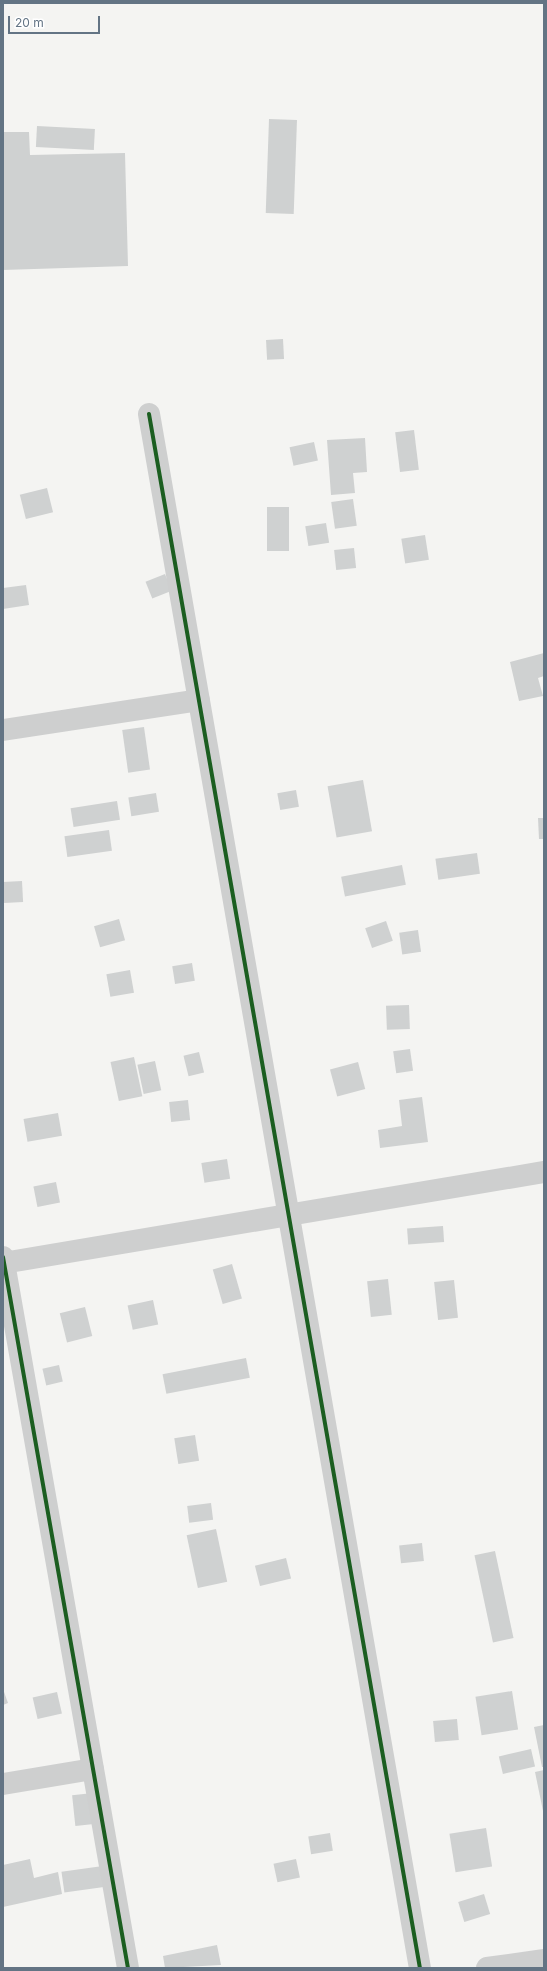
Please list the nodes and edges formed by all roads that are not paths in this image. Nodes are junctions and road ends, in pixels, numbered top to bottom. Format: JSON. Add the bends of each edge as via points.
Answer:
{"nodes":[{"id":1,"x":149,"y":414,"type":"dead end"},
{"id":2,"x":199,"y":700,"type":"junction"},
{"id":3,"x":3,"y":730,"type":"edge"},
{"id":4,"x":544,"y":1172,"type":"edge"},
{"id":5,"x":289,"y":1214,"type":"junction"},
{"id":6,"x":3,"y":1261,"type":"edge"},
{"id":7,"x":93,"y":1769,"type":"junction"},
{"id":8,"x":3,"y":1784,"type":"edge"},
{"id":9,"x":544,"y":1960,"type":"edge"},
{"id":10,"x":128,"y":1968,"type":"edge"},
{"id":11,"x":420,"y":1968,"type":"edge"},
{"id":12,"x":487,"y":1968,"type":"edge"}],
"edges":[{"from":1,"to":2,"type":"street"},
{"from":2,"to":3,"type":"street"},
{"from":2,"to":5,"type":"street"},
{"from":4,"to":5,"type":"street"},
{"from":5,"to":6,"type":"street"},
{"from":5,"to":11,"type":"street"},
{"from":6,"to":7,"type":"street"},
{"from":7,"to":8,"type":"street"},
{"from":7,"to":10,"type":"street"},
{"from":9,"to":12,"type":"street"}]}
